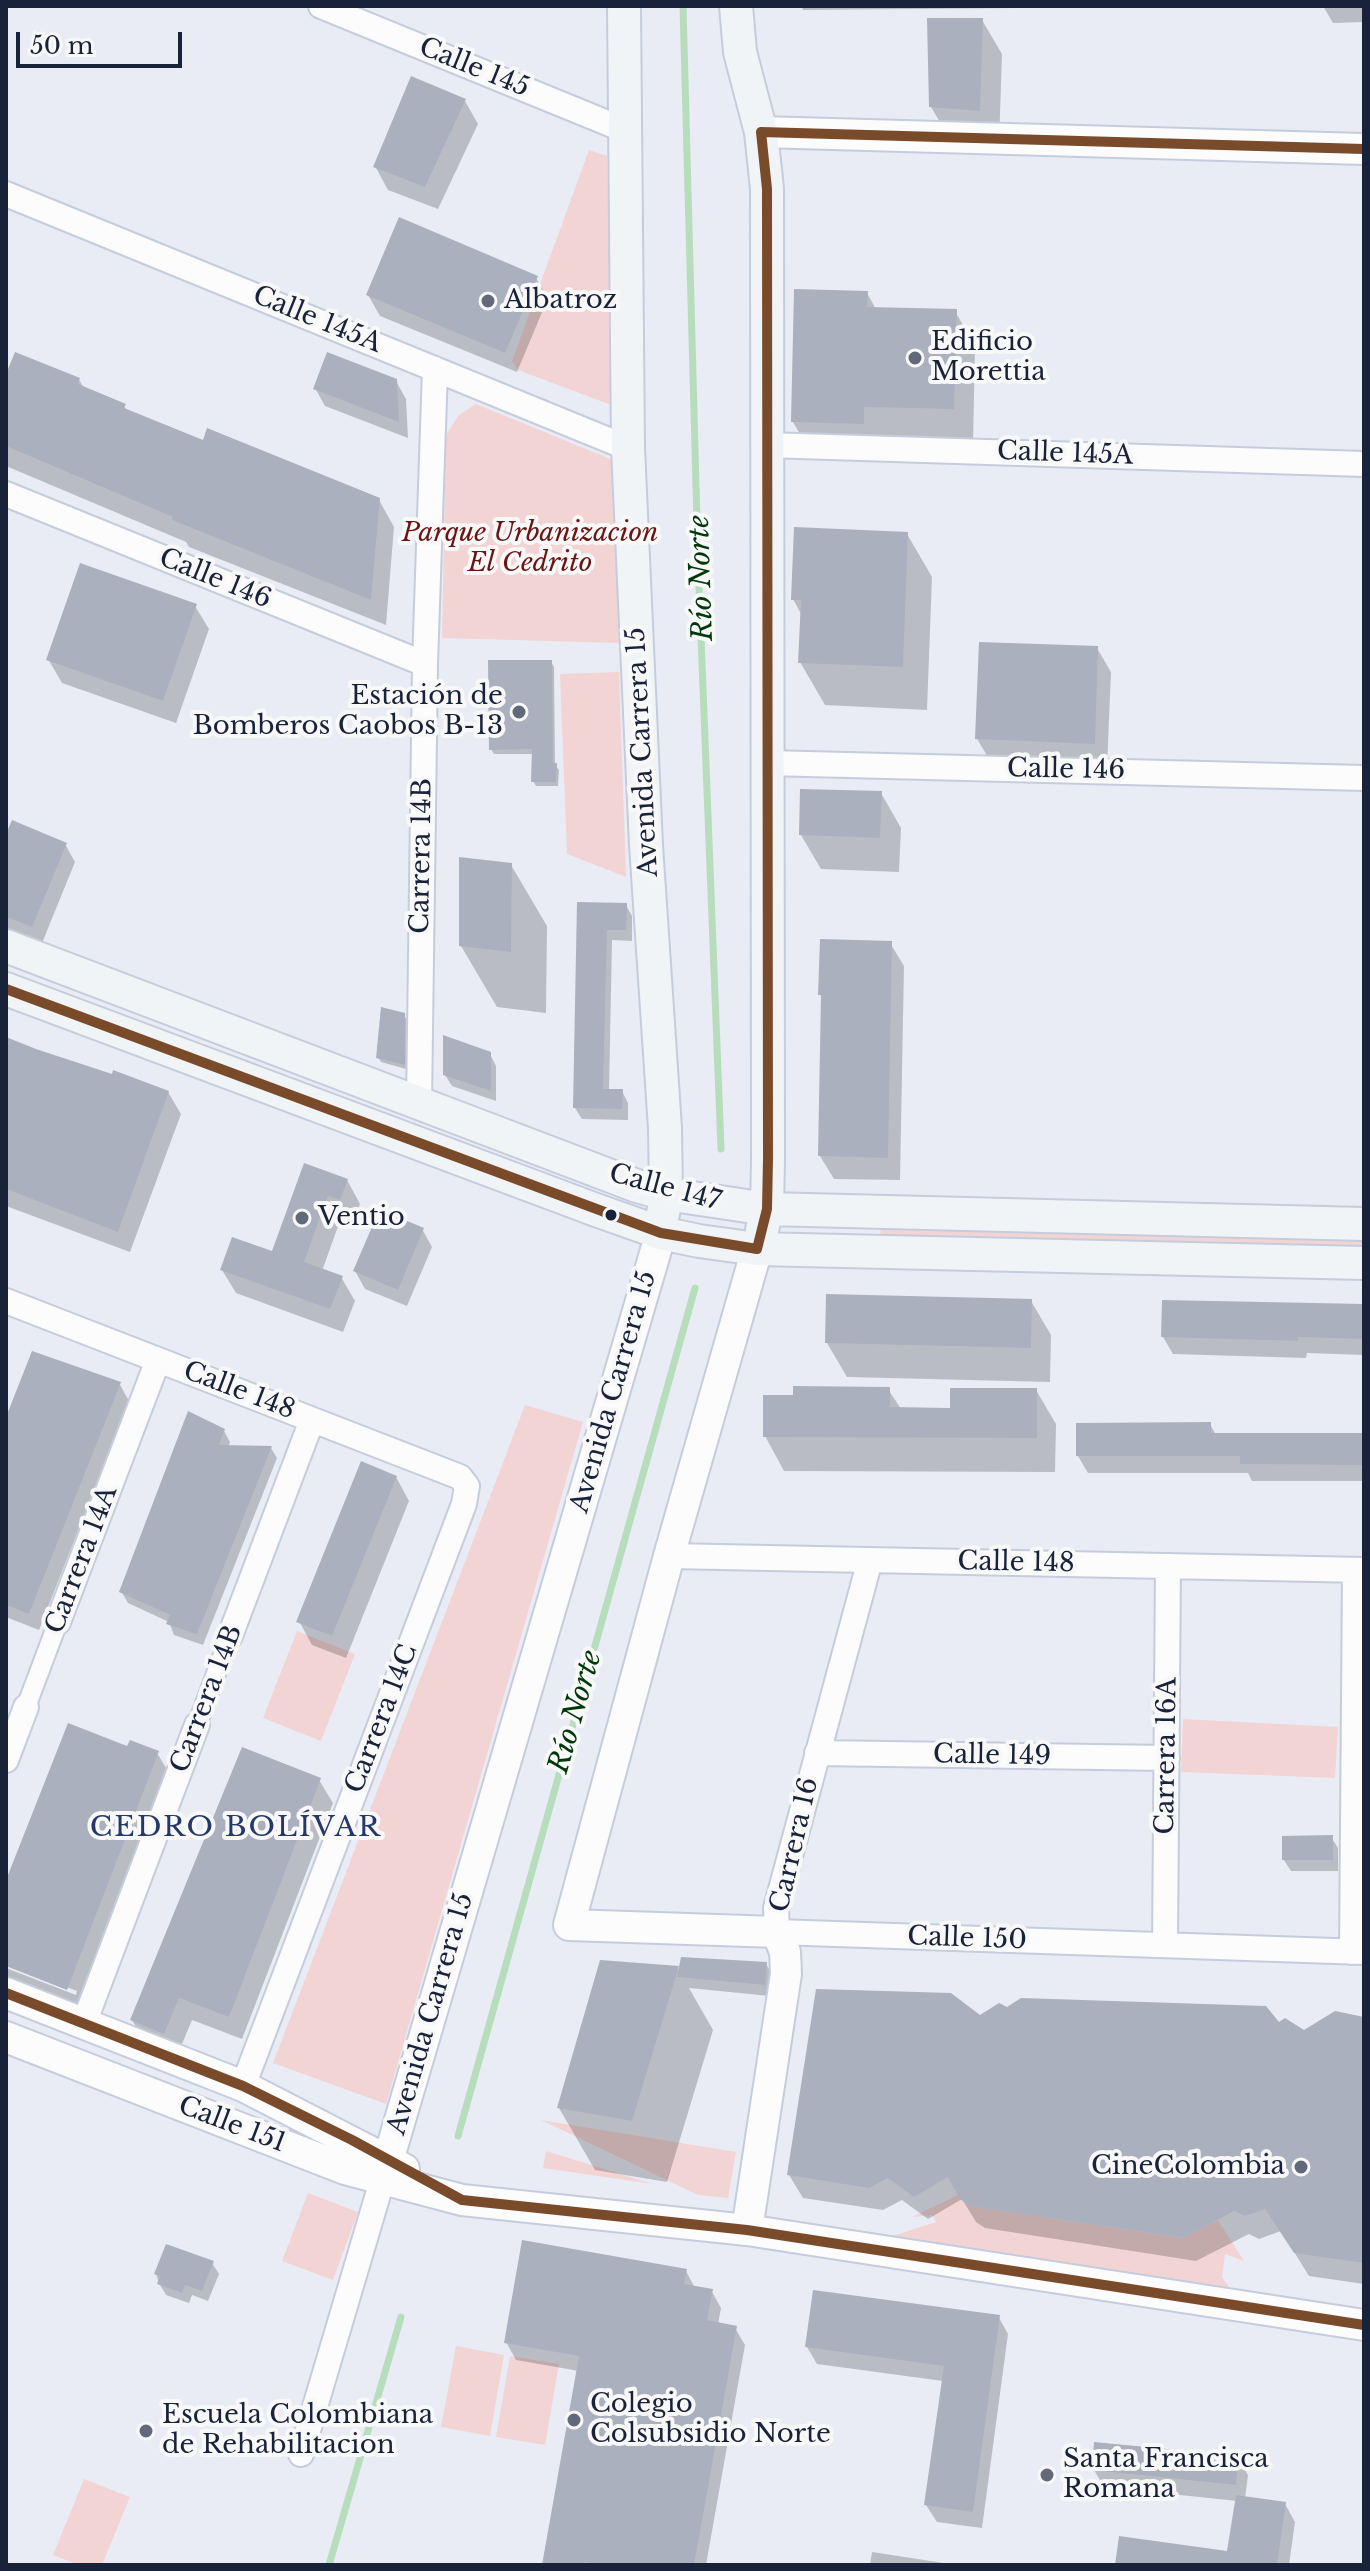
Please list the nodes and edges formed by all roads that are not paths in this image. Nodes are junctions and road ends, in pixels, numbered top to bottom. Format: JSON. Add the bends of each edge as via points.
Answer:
{"nodes":[{"id":1,"x":321,"y":6,"type":"edge"},
{"id":2,"x":624,"y":6,"type":"edge"},
{"id":3,"x":736,"y":6,"type":"edge"},
{"id":4,"x":627,"y":131,"type":"junction"},
{"id":5,"x":761,"y":132,"type":"junction"},
{"id":6,"x":1364,"y":149,"type":"edge"},
{"id":7,"x":6,"y":194,"type":"edge"},
{"id":8,"x":435,"y":369,"type":"junction"},
{"id":9,"x":767,"y":445,"type":"junction"},
{"id":10,"x":628,"y":448,"type":"junction"},
{"id":11,"x":1364,"y":464,"type":"edge"},
{"id":12,"x":6,"y":494,"type":"edge"},
{"id":13,"x":425,"y":664,"type":"junction"},
{"id":14,"x":767,"y":763,"type":"junction"},
{"id":15,"x":1364,"y":778,"type":"edge"},
{"id":16,"x":6,"y":946,"type":"edge"},
{"id":17,"x":6,"y":989,"type":"edge"},
{"id":18,"x":419,"y":1103,"type":"junction"},
{"id":19,"x":666,"y":1194,"type":"junction"},
{"id":20,"x":767,"y":1209,"type":"junction"},
{"id":21,"x":1364,"y":1224,"type":"edge"},
{"id":22,"x":661,"y":1233,"type":"junction"},
{"id":23,"x":757,"y":1249,"type":"junction"},
{"id":24,"x":1364,"y":1263,"type":"edge"},
{"id":25,"x":6,"y":1301,"type":"edge"},
{"id":26,"x":158,"y":1360,"type":"junction"},
{"id":27,"x":312,"y":1420,"type":"junction"},
{"id":28,"x":467,"y":1486,"type":"joint"},
{"id":29,"x":669,"y":1556,"type":"junction"},
{"id":30,"x":870,"y":1560,"type":"junction"},
{"id":31,"x":1168,"y":1566,"type":"junction"},
{"id":32,"x":1359,"y":1570,"type":"edge"},
{"id":33,"x":58,"y":1622,"type":"joint"},
{"id":34,"x":230,"y":1636,"type":"joint"},
{"id":35,"x":26,"y":1707,"type":"joint"},
{"id":36,"x":197,"y":1725,"type":"joint"},
{"id":37,"x":817,"y":1753,"type":"junction"},
{"id":38,"x":1167,"y":1758,"type":"junction"},
{"id":39,"x":6,"y":1760,"type":"edge"},
{"id":40,"x":777,"y":1932,"type":"junction"},
{"id":41,"x":1165,"y":1945,"type":"junction"},
{"id":42,"x":1358,"y":1952,"type":"edge"},
{"id":43,"x":6,"y":1993,"type":"edge"},
{"id":44,"x":84,"y":2023,"type":"junction"},
{"id":45,"x":6,"y":2037,"type":"edge"},
{"id":46,"x":243,"y":2086,"type":"junction"},
{"id":47,"x":385,"y":2170,"type":"junction"},
{"id":48,"x":747,"y":2230,"type":"junction"},
{"id":49,"x":1364,"y":2325,"type":"edge"},
{"id":50,"x":301,"y":2454,"type":"dead end"}],
"edges":[{"from":1,"to":4,"type":"street","name":"Calle 145"},
{"from":2,"to":4,"type":"main road","name":"Avenida Carrera 15"},
{"from":3,"to":5,"type":"main road","via":[[740,52]]},
{"from":4,"to":10,"type":"main road","name":"Avenida Carrera 15"},
{"from":5,"to":6,"type":"street"},
{"from":5,"to":9,"type":"main road","via":[[767,189]]},
{"from":7,"to":8,"type":"street","name":"Calle 145A"},
{"from":8,"to":10,"type":"street","name":"Calle 145A"},
{"from":8,"to":13,"type":"street","name":"Carrera 14B"},
{"from":9,"to":11,"type":"street","name":"Calle 145A"},
{"from":9,"to":14,"type":"main road"},
{"from":10,"to":19,"type":"main road","name":"Avenida Carrera 15"},
{"from":12,"to":13,"type":"street","name":"Calle 146"},
{"from":13,"to":18,"type":"street","name":"Carrera 14B"},
{"from":14,"to":15,"type":"street","name":"Calle 146"},
{"from":14,"to":20,"type":"main road"},
{"from":16,"to":18,"type":"main road","name":"Calle 147"},
{"from":17,"to":22,"type":"main road","name":"Calle 147"},
{"from":18,"to":19,"type":"main road","name":"Calle 147"},
{"from":19,"to":20,"type":"main road","name":"Calle 147"},
{"from":19,"to":22,"type":"main road","name":"Avenida Carrera 15"},
{"from":20,"to":21,"type":"main road","name":"Calle 147"},
{"from":20,"to":23,"type":"main road"},
{"from":22,"to":23,"type":"main road","name":"Calle 147"},
{"from":22,"to":47,"type":"street","name":"Avenida Carrera 15"},
{"from":23,"to":24,"type":"main road","name":"Calle 147"},
{"from":23,"to":29,"type":"street"},
{"from":25,"to":26,"type":"street","name":"Calle 148"},
{"from":26,"to":27,"type":"street","name":"Calle 148"},
{"from":26,"to":33,"type":"street","name":"Carrera 14A"},
{"from":27,"to":28,"type":"street","name":"Calle 148","via":[[460,1477]]},
{"from":27,"to":34,"type":"street","name":"Carrera 14B"},
{"from":28,"to":46,"type":"street","name":"Carrera 14C"},
{"from":29,"to":30,"type":"street","name":"Calle 148"},
{"from":29,"to":40,"type":"street","name":"Calle 150","via":[[569,1925]]},
{"from":30,"to":31,"type":"street","name":"Calle 148"},
{"from":30,"to":37,"type":"street","name":"Carrera 16"},
{"from":31,"to":32,"type":"street","name":"Calle 148"},
{"from":31,"to":38,"type":"street","name":"Carrera 16A"},
{"from":32,"to":42,"type":"street"},
{"from":33,"to":35,"type":"street","name":"Carrera 14A"},
{"from":34,"to":36,"type":"street","name":"Carrera 14B"},
{"from":35,"to":39,"type":"street","name":"Carrera 14A"},
{"from":36,"to":44,"type":"street","name":"Carrera 14B"},
{"from":37,"to":38,"type":"street","name":"Calle 149"},
{"from":37,"to":40,"type":"street","name":"Carrera 16","via":[[776,1908]]},
{"from":38,"to":41,"type":"street","name":"Carrera 16A"},
{"from":40,"to":41,"type":"street","name":"Calle 150"},
{"from":40,"to":48,"type":"street","name":"Carrera 16","via":[[786,1974]]},
{"from":41,"to":42,"type":"street","name":"Calle 150"},
{"from":43,"to":44,"type":"street","name":"Calle 151"},
{"from":44,"to":46,"type":"street","name":"Calle 151"},
{"from":45,"to":47,"type":"street","name":"Calle 151","via":[[345,2169]]},
{"from":46,"to":47,"type":"street","name":"Calle 151"},
{"from":47,"to":48,"type":"street","name":"Calle 151","via":[[462,2200]]},
{"from":47,"to":50,"type":"street","name":"Avenida Carrera 15"},
{"from":48,"to":49,"type":"street","name":"Calle 151"}]}
